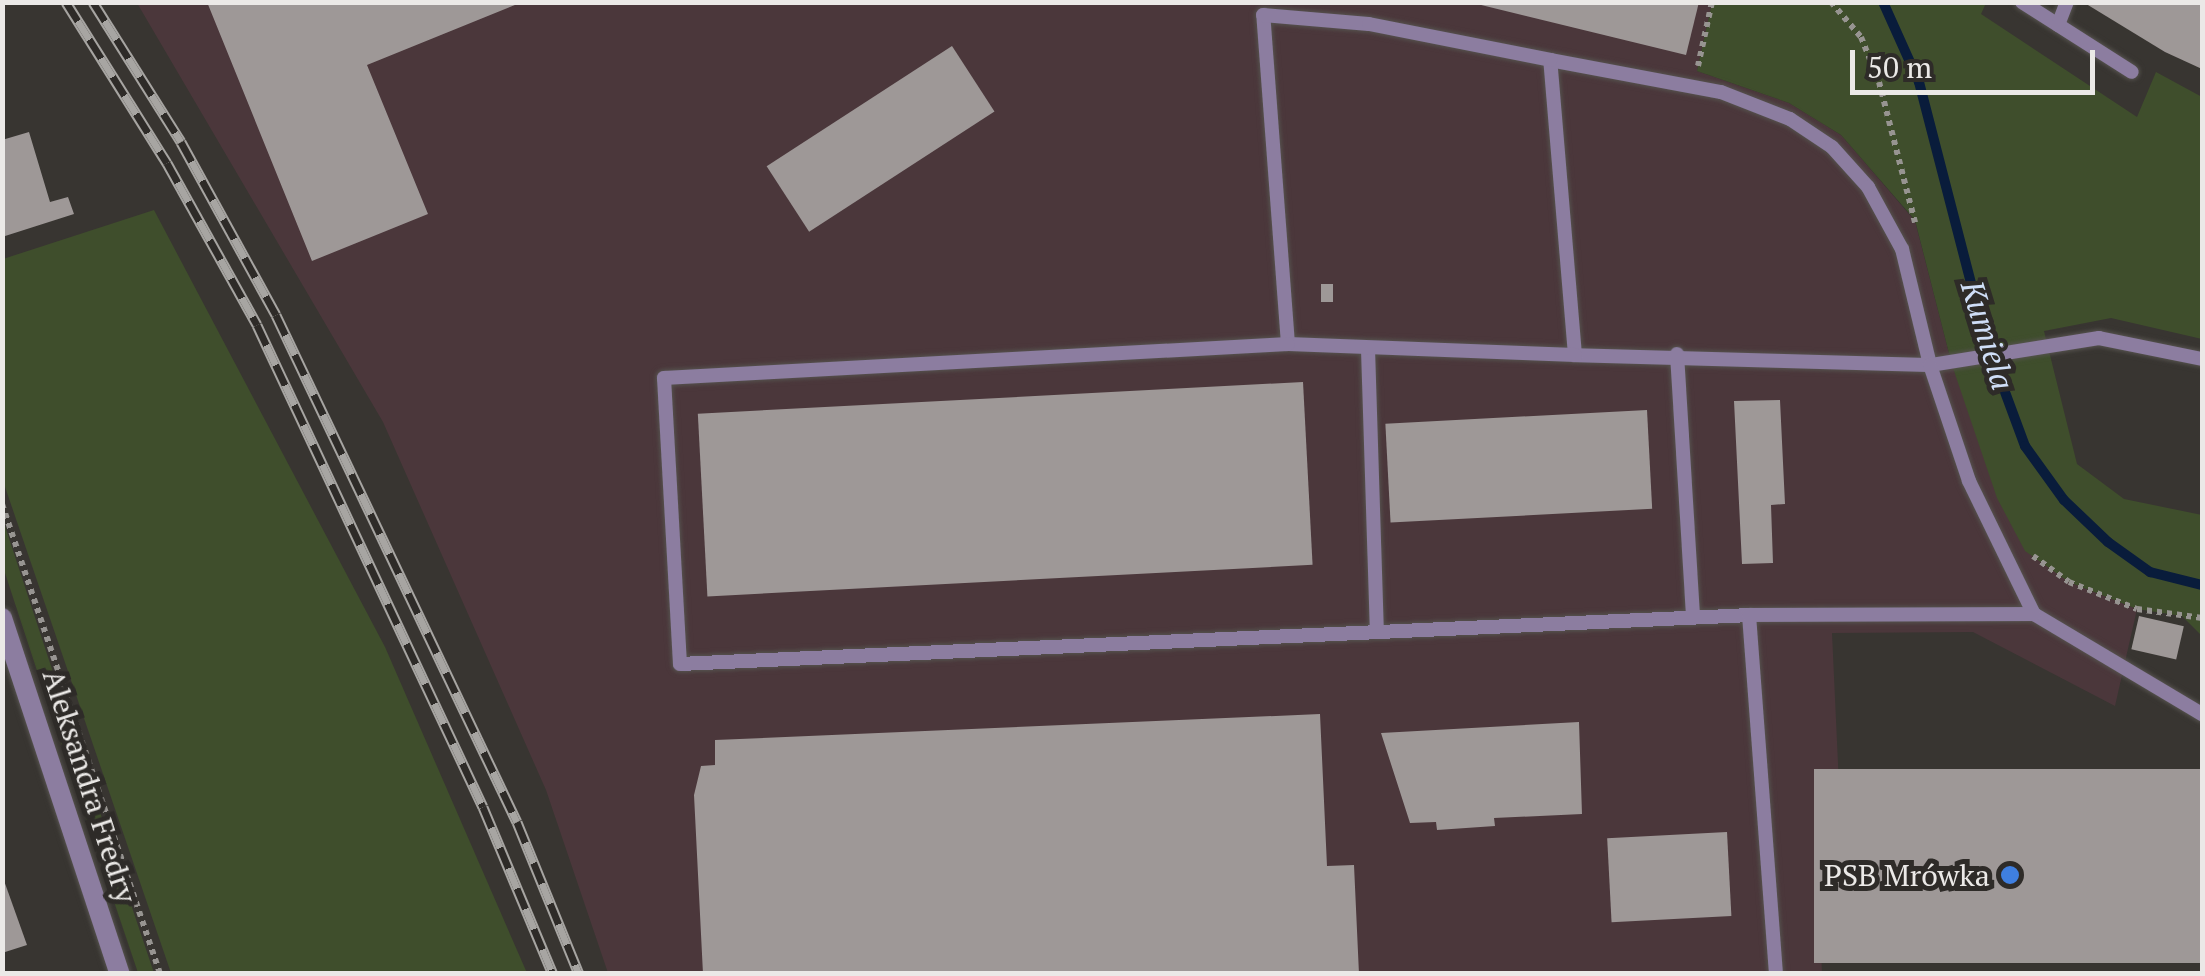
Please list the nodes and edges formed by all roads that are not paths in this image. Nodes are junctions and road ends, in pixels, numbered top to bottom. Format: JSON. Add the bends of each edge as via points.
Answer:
{"nodes":[{"id":1,"x":2022,"y":2,"type":"edge"},
{"id":2,"x":2067,"y":2,"type":"edge"},
{"id":3,"x":2058,"y":26,"type":"junction"},
{"id":4,"x":1550,"y":60,"type":"junction"},
{"id":5,"x":2132,"y":72,"type":"dead end"},
{"id":6,"x":1288,"y":344,"type":"junction"},
{"id":7,"x":1368,"y":349,"type":"junction"},
{"id":8,"x":1678,"y":354,"type":"junction"},
{"id":9,"x":1575,"y":355,"type":"junction"},
{"id":10,"x":2202,"y":358,"type":"edge"},
{"id":11,"x":1930,"y":366,"type":"junction"},
{"id":12,"x":2034,"y":614,"type":"junction"},
{"id":13,"x":1749,"y":615,"type":"junction"},
{"id":14,"x":1693,"y":617,"type":"junction"},
{"id":15,"x":2,"y":618,"type":"edge"},
{"id":16,"x":1377,"y":632,"type":"junction"},
{"id":17,"x":2202,"y":714,"type":"edge"},
{"id":18,"x":120,"y":974,"type":"edge"},
{"id":19,"x":1776,"y":974,"type":"edge"}],
"edges":[{"from":1,"to":3,"type":"lane"},
{"from":2,"to":3,"type":"lane"},
{"from":3,"to":5,"type":"lane"},
{"from":4,"to":6,"type":"lane","via":[[1369,24],[1263,14]]},
{"from":4,"to":9,"type":"lane"},
{"from":4,"to":11,"type":"lane","via":[[1694,87],[1790,120],[1832,146],[1868,187],[1902,248]]},
{"from":6,"to":7,"type":"lane"},
{"from":6,"to":16,"type":"lane","via":[[664,378],[680,664]]},
{"from":7,"to":9,"type":"lane"},
{"from":7,"to":16,"type":"lane"},
{"from":8,"to":9,"type":"lane"},
{"from":8,"to":11,"type":"lane"},
{"from":8,"to":14,"type":"lane"},
{"from":10,"to":11,"type":"lane","via":[[2117,338]]},
{"from":11,"to":12,"type":"lane","via":[[1969,481]]},
{"from":12,"to":13,"type":"lane"},
{"from":12,"to":17,"type":"lane"},
{"from":13,"to":14,"type":"lane"},
{"from":13,"to":19,"type":"lane"},
{"from":14,"to":16,"type":"lane"},
{"from":15,"to":18,"type":"street","name":"Aleksandra Fredry"}]}
